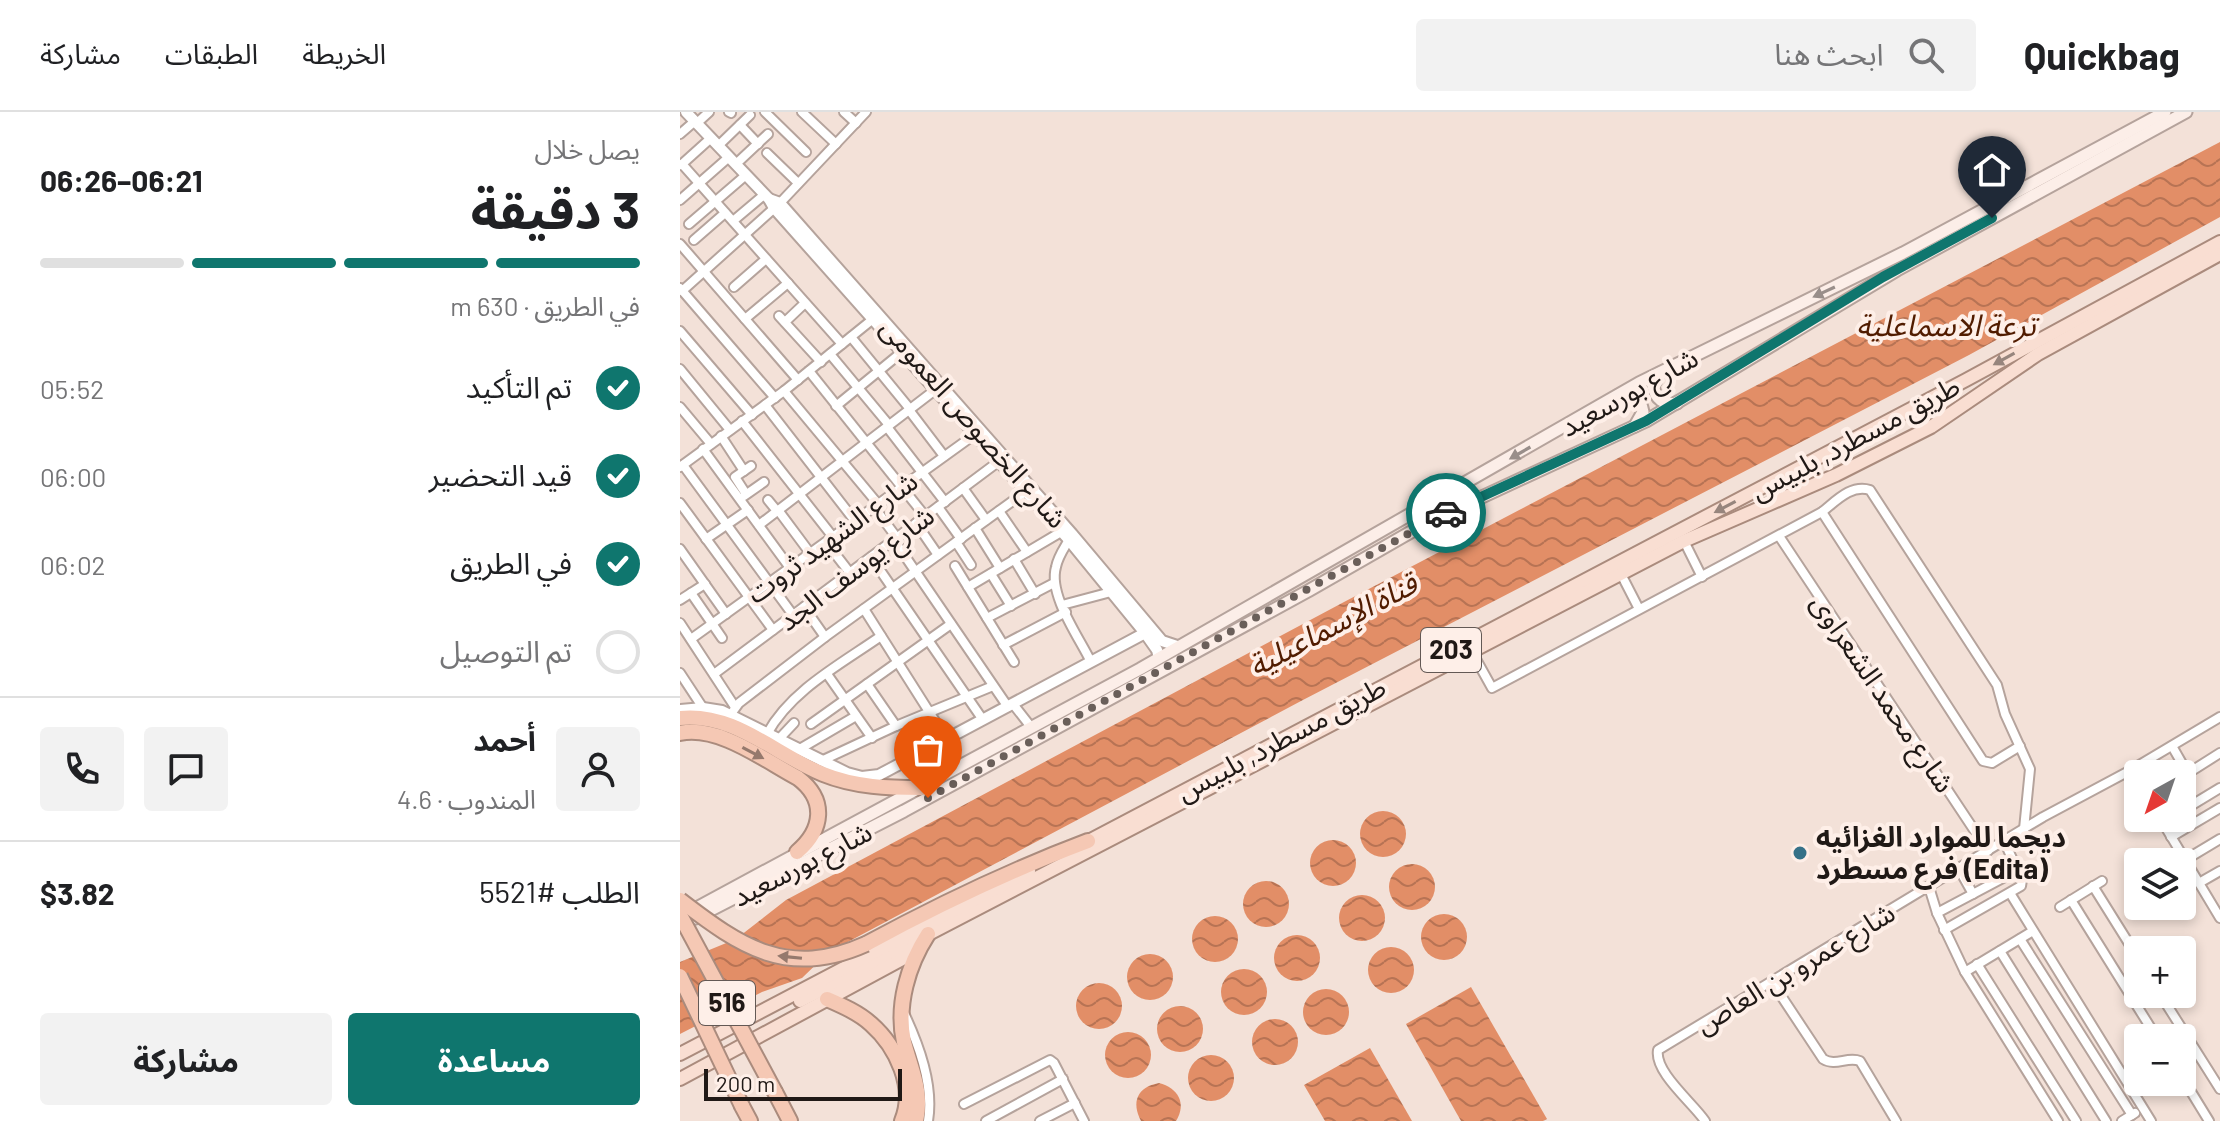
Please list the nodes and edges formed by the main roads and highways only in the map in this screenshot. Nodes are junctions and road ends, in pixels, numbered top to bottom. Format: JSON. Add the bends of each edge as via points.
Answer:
{"nodes":[{"id":1,"x":2165,"y":112,"type":"edge"},
{"id":2,"x":2186,"y":112,"type":"edge"},
{"id":3,"x":2220,"y":242,"type":"edge"},
{"id":4,"x":2220,"y":254,"type":"edge"},
{"id":5,"x":1661,"y":372,"type":"junction"},
{"id":6,"x":1619,"y":395,"type":"junction"},
{"id":7,"x":1677,"y":403,"type":"junction"},
{"id":8,"x":1920,"y":404,"type":"junction"},
{"id":9,"x":1635,"y":426,"type":"junction"},
{"id":10,"x":1931,"y":427,"type":"junction"},
{"id":11,"x":680,"y":718,"type":"edge"},
{"id":12,"x":680,"y":733,"type":"edge"},
{"id":13,"x":922,"y":788,"type":"junction"},
{"id":14,"x":1088,"y":841,"type":"junction"},
{"id":15,"x":797,"y":852,"type":"junction"},
{"id":16,"x":751,"y":884,"type":"junction"},
{"id":17,"x":680,"y":900,"type":"edge"},
{"id":18,"x":680,"y":916,"type":"edge"},
{"id":19,"x":680,"y":926,"type":"edge"},
{"id":20,"x":923,"y":937,"type":"junction"},
{"id":21,"x":680,"y":976,"type":"edge"},
{"id":22,"x":827,"y":999,"type":"junction"},
{"id":23,"x":680,"y":1054,"type":"edge"},
{"id":24,"x":680,"y":1063,"type":"edge"},
{"id":25,"x":680,"y":1079,"type":"edge"},
{"id":26,"x":746,"y":1116,"type":"edge"},
{"id":27,"x":790,"y":1119,"type":"edge"},
{"id":28,"x":902,"y":1121,"type":"edge"},
{"id":29,"x":916,"y":1121,"type":"edge"}],
"edges":[{"from":1,"to":5,"type":"main road","name":"شارع بورسعيد","one_way":true,"via":[[1903,253]]},
{"from":2,"to":7,"type":"main road","name":"شارع بورسعيد","via":[[1897,270]]},
{"from":3,"to":8,"type":"main road","name":"طريق مسطرد, بلبيس","number":"203","one_way":true},
{"from":4,"to":10,"type":"main road","name":"طريق مسطرد, بلبيس","number":"203","via":[[2038,354]]},
{"from":5,"to":6,"type":"main road","name":"شارع بورسعيد"},
{"from":5,"to":7,"type":"main road","via":[[1653,386],[1657,397]]},
{"from":6,"to":9,"type":"main road","via":[[1639,401],[1643,412]]},
{"from":6,"to":13,"type":"main road","name":"شارع بورسعيد","one_way":true},
{"from":7,"to":9,"type":"main road","name":"شارع بورسعيد"},
{"from":8,"to":10,"type":"main road","via":[[1935,413]]},
{"from":8,"to":14,"type":"main road","name":"طريق مسطرد, بلبيس","number":"203","one_way":true},
{"from":9,"to":16,"type":"main road","name":"شارع بورسعيد","via":[[1430,521],[916,805]]},
{"from":10,"to":20,"type":"main road","name":"طريق مسطرد, بلبيس","number":"203","via":[[1621,574]]},
{"from":11,"to":13,"type":"highway","via":[[724,722],[843,781]]},
{"from":12,"to":15,"type":"highway","one_way":true,"via":[[716,734],[808,786],[818,821]]},
{"from":13,"to":15,"type":"main road","name":"شارع بورسعيد"},
{"from":14,"to":17,"type":"highway","one_way":true,"bridge":true,"via":[[934,907],[866,944],[814,958],[771,954],[731,938]]},
{"from":14,"to":23,"type":"main road","name":"طريق مسطرد, بلبيس","number":"203"},
{"from":15,"to":16,"type":"main road","name":"شارع بورسعيد"},
{"from":16,"to":18,"type":"main road","name":"شارع بورسعيد"},
{"from":16,"to":19,"type":"main road","name":"شارع بورسعيد"},
{"from":18,"to":27,"type":"highway","number":"516","bridge":true},
{"from":20,"to":22,"type":"main road","via":[[906,957]]},
{"from":20,"to":24,"type":"main road","name":"طريق مسطرد, بلبيس","number":"203"},
{"from":20,"to":29,"type":"highway","via":[[902,1008],[904,1040],[918,1088]]},
{"from":21,"to":26,"type":"highway","number":"516","bridge":true},
{"from":22,"to":25,"type":"main road"},
{"from":22,"to":28,"type":"highway","via":[[871,1024],[893,1051],[908,1087]]}]}
